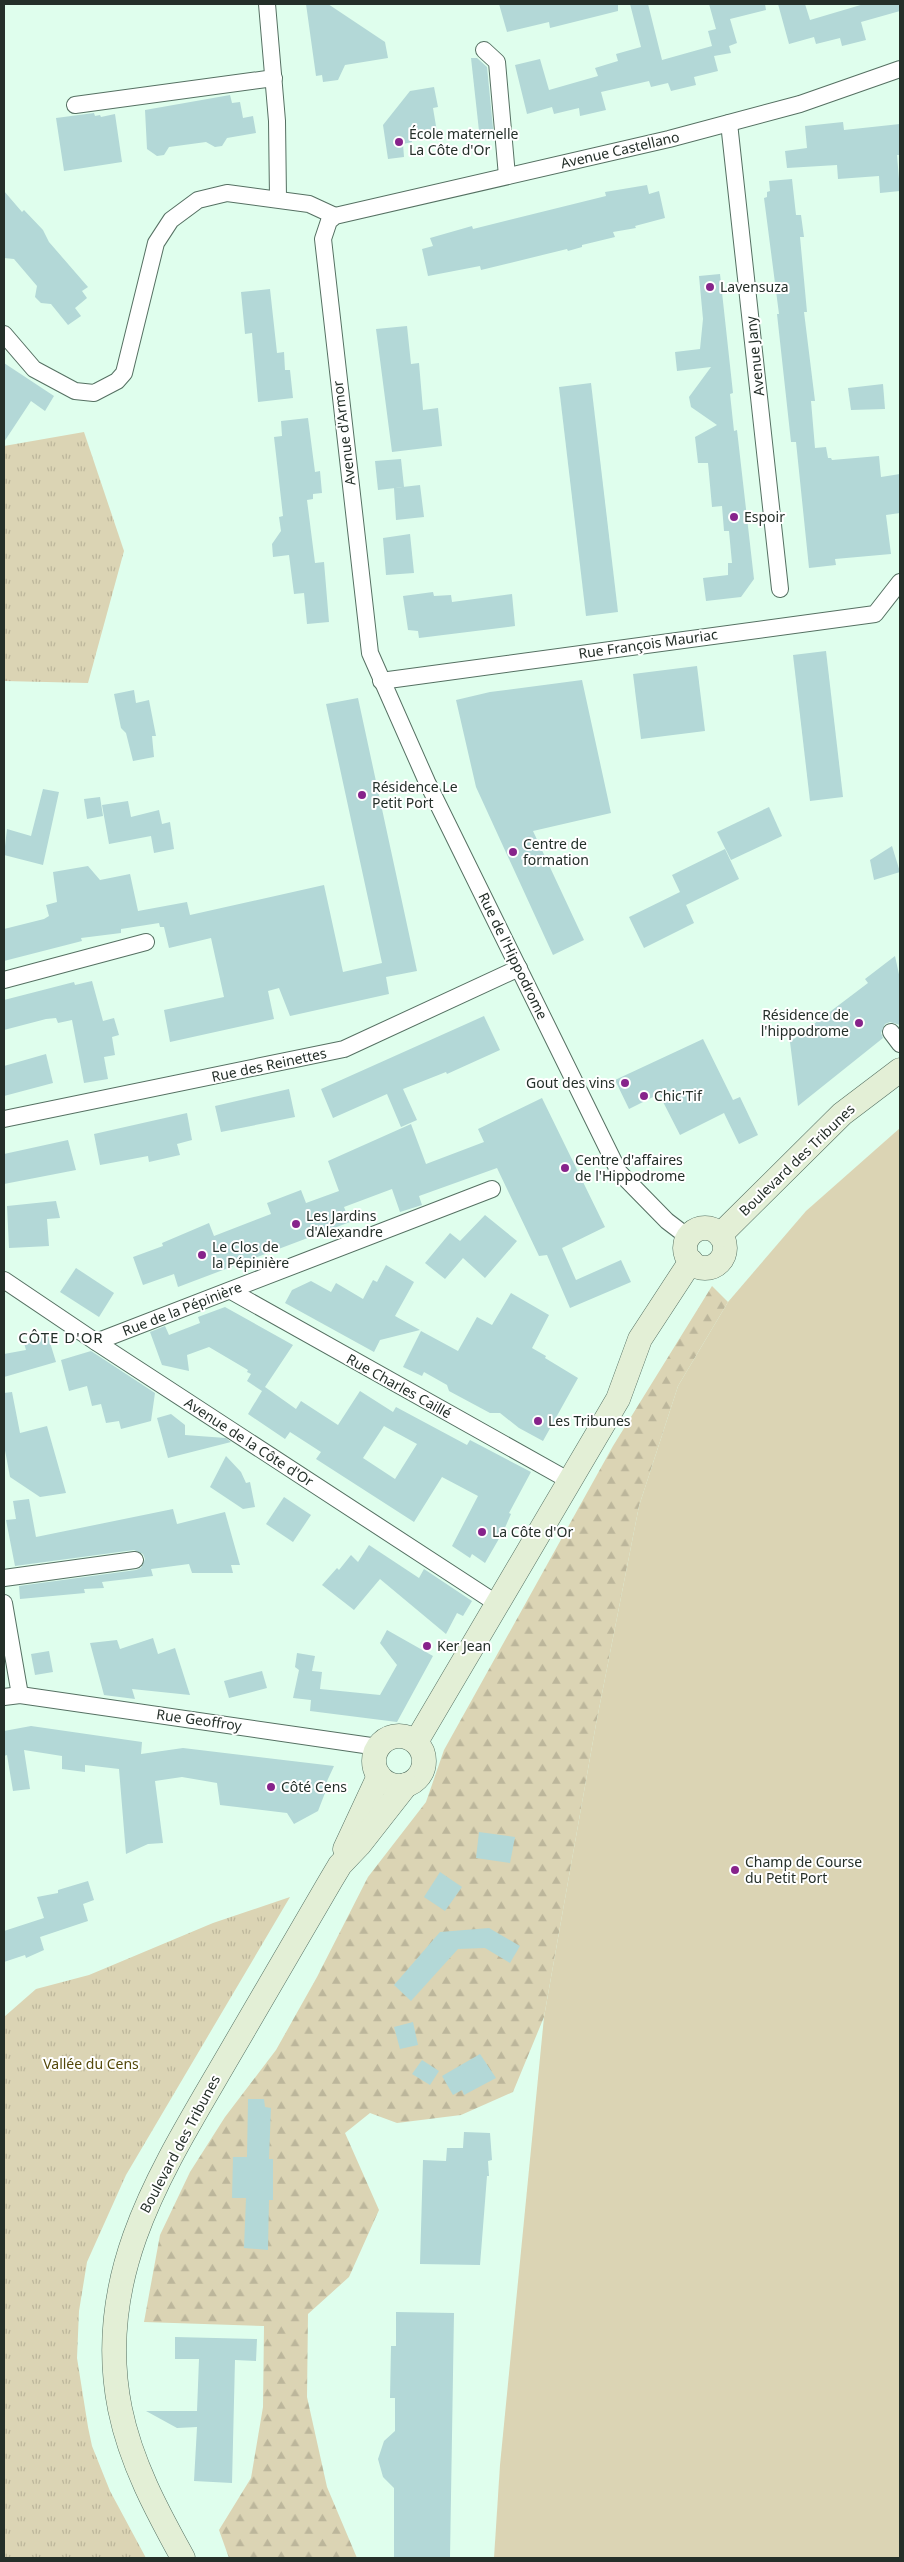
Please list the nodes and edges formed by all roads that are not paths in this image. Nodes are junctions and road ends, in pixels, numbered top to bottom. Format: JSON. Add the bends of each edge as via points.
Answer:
{"nodes":[{"id":1,"x":266,"y":4,"type":"edge"},
{"id":2,"x":484,"y":50,"type":"dead end"},
{"id":3,"x":900,"y":69,"type":"edge"},
{"id":4,"x":274,"y":78,"type":"junction"},
{"id":5,"x":75,"y":105,"type":"dead end"},
{"id":6,"x":729,"y":123,"type":"junction"},
{"id":7,"x":507,"y":176,"type":"junction"},
{"id":8,"x":278,"y":198,"type":"junction"},
{"id":9,"x":335,"y":216,"type":"junction"},
{"id":10,"x":4,"y":334,"type":"edge"},
{"id":11,"x":900,"y":582,"type":"edge"},
{"id":12,"x":780,"y":589,"type":"dead end"},
{"id":13,"x":370,"y":653,"type":"joint"},
{"id":14,"x":381,"y":681,"type":"junction"},
{"id":15,"x":146,"y":942,"type":"dead end"},
{"id":16,"x":520,"y":968,"type":"junction"},
{"id":17,"x":4,"y":980,"type":"edge"},
{"id":18,"x":900,"y":1070,"type":"edge"},
{"id":19,"x":4,"y":1119,"type":"edge"},
{"id":20,"x":492,"y":1189,"type":"dead end"},
{"id":21,"x":720,"y":1235,"type":"junction"},
{"id":22,"x":688,"y":1237,"type":"junction"},
{"id":23,"x":690,"y":1262,"type":"junction"},
{"id":24,"x":4,"y":1280,"type":"edge"},
{"id":25,"x":230,"y":1291,"type":"junction"},
{"id":26,"x":96,"y":1342,"type":"junction"},
{"id":27,"x":568,"y":1480,"type":"junction"},
{"id":28,"x":135,"y":1560,"type":"dead end"},
{"id":29,"x":4,"y":1578,"type":"edge"},
{"id":30,"x":4,"y":1603,"type":"edge"},
{"id":31,"x":496,"y":1603,"type":"junction"},
{"id":32,"x":12,"y":1696,"type":"edge"},
{"id":33,"x":416,"y":1742,"type":"junction"},
{"id":34,"x":378,"y":1747,"type":"junction"},
{"id":35,"x":379,"y":1776,"type":"junction"},
{"id":36,"x":406,"y":1785,"type":"junction"},
{"id":37,"x":340,"y":1865,"type":"junction"},
{"id":38,"x":183,"y":2558,"type":"edge"}],
"edges":[{"from":1,"to":4,"type":"street"},
{"from":2,"to":7,"type":"street","via":[[497,62]]},
{"from":3,"to":6,"type":"street","name":"Avenue Castellano","via":[[800,104]]},
{"from":4,"to":5,"type":"street"},
{"from":4,"to":8,"type":"street"},
{"from":6,"to":7,"type":"street","name":"Avenue Castellano"},
{"from":6,"to":12,"type":"street","name":"Avenue Jany"},
{"from":7,"to":9,"type":"street","name":"Avenue Castellano"},
{"from":8,"to":9,"type":"street","via":[[309,204]]},
{"from":8,"to":10,"type":"street","via":[[227,193],[198,200],[171,220],[156,243],[124,373],[117,381],[94,393],[75,391],[34,369]]},
{"from":9,"to":13,"type":"street","name":"Avenue d'Armor","via":[[329,221],[323,239]]},
{"from":11,"to":14,"type":"street","name":"Rue François Mauriac","via":[[875,614]]},
{"from":13,"to":14,"type":"street","name":"Rue de l'Hippodrome"},
{"from":14,"to":16,"type":"street","name":"Rue de l'Hippodrome","via":[[427,782]]},
{"from":15,"to":17,"type":"street"},
{"from":16,"to":19,"type":"street","name":"Rue des Reinettes","via":[[344,1049]]},
{"from":16,"to":22,"type":"street","name":"Rue de l'Hippodrome","via":[[619,1172],[667,1221]]},
{"from":18,"to":21,"type":"street","name":"Boulevard des Tribunes","via":[[842,1114]]},
{"from":20,"to":25,"type":"street","name":"Rue de la Pépinière"},
{"from":21,"to":22,"type":"street","via":[[703,1228]]},
{"from":21,"to":23,"type":"street","via":[[724,1247],[720,1260],[709,1267]]},
{"from":22,"to":23,"type":"street","via":[[685,1250]]},
{"from":23,"to":27,"type":"street","via":[[640,1339],[618,1399]]},
{"from":24,"to":26,"type":"street","name":"Avenue de la Côte d'Or"},
{"from":25,"to":26,"type":"street","name":"Rue de la Pépinière"},
{"from":25,"to":27,"type":"street","name":"Rue Charles Caillé"},
{"from":26,"to":31,"type":"street","name":"Avenue de la Côte d'Or"},
{"from":27,"to":31,"type":"street"},
{"from":28,"to":29,"type":"street"},
{"from":30,"to":32,"type":"street","name":"Rue Geoffroy"},
{"from":31,"to":33,"type":"street"},
{"from":32,"to":34,"type":"street","name":"Rue Geoffroy"},
{"from":33,"to":34,"type":"street","via":[[406,1736],[396,1736],[386,1739]]},
{"from":33,"to":36,"type":"street","via":[[421,1749],[424,1766],[414,1781]]},
{"from":34,"to":35,"type":"street","via":[[374,1756]]},
{"from":35,"to":36,"type":"street","via":[[396,1786]]},
{"from":35,"to":37,"type":"street","name":"Boulevard des Tribunes"},
{"from":36,"to":37,"type":"street","name":"Boulevard des Tribunes"},
{"from":37,"to":38,"type":"street","name":"Boulevard des Tribunes","via":[[173,2150],[141,2216],[122,2277],[115,2346],[120,2408],[149,2495]]}]}
